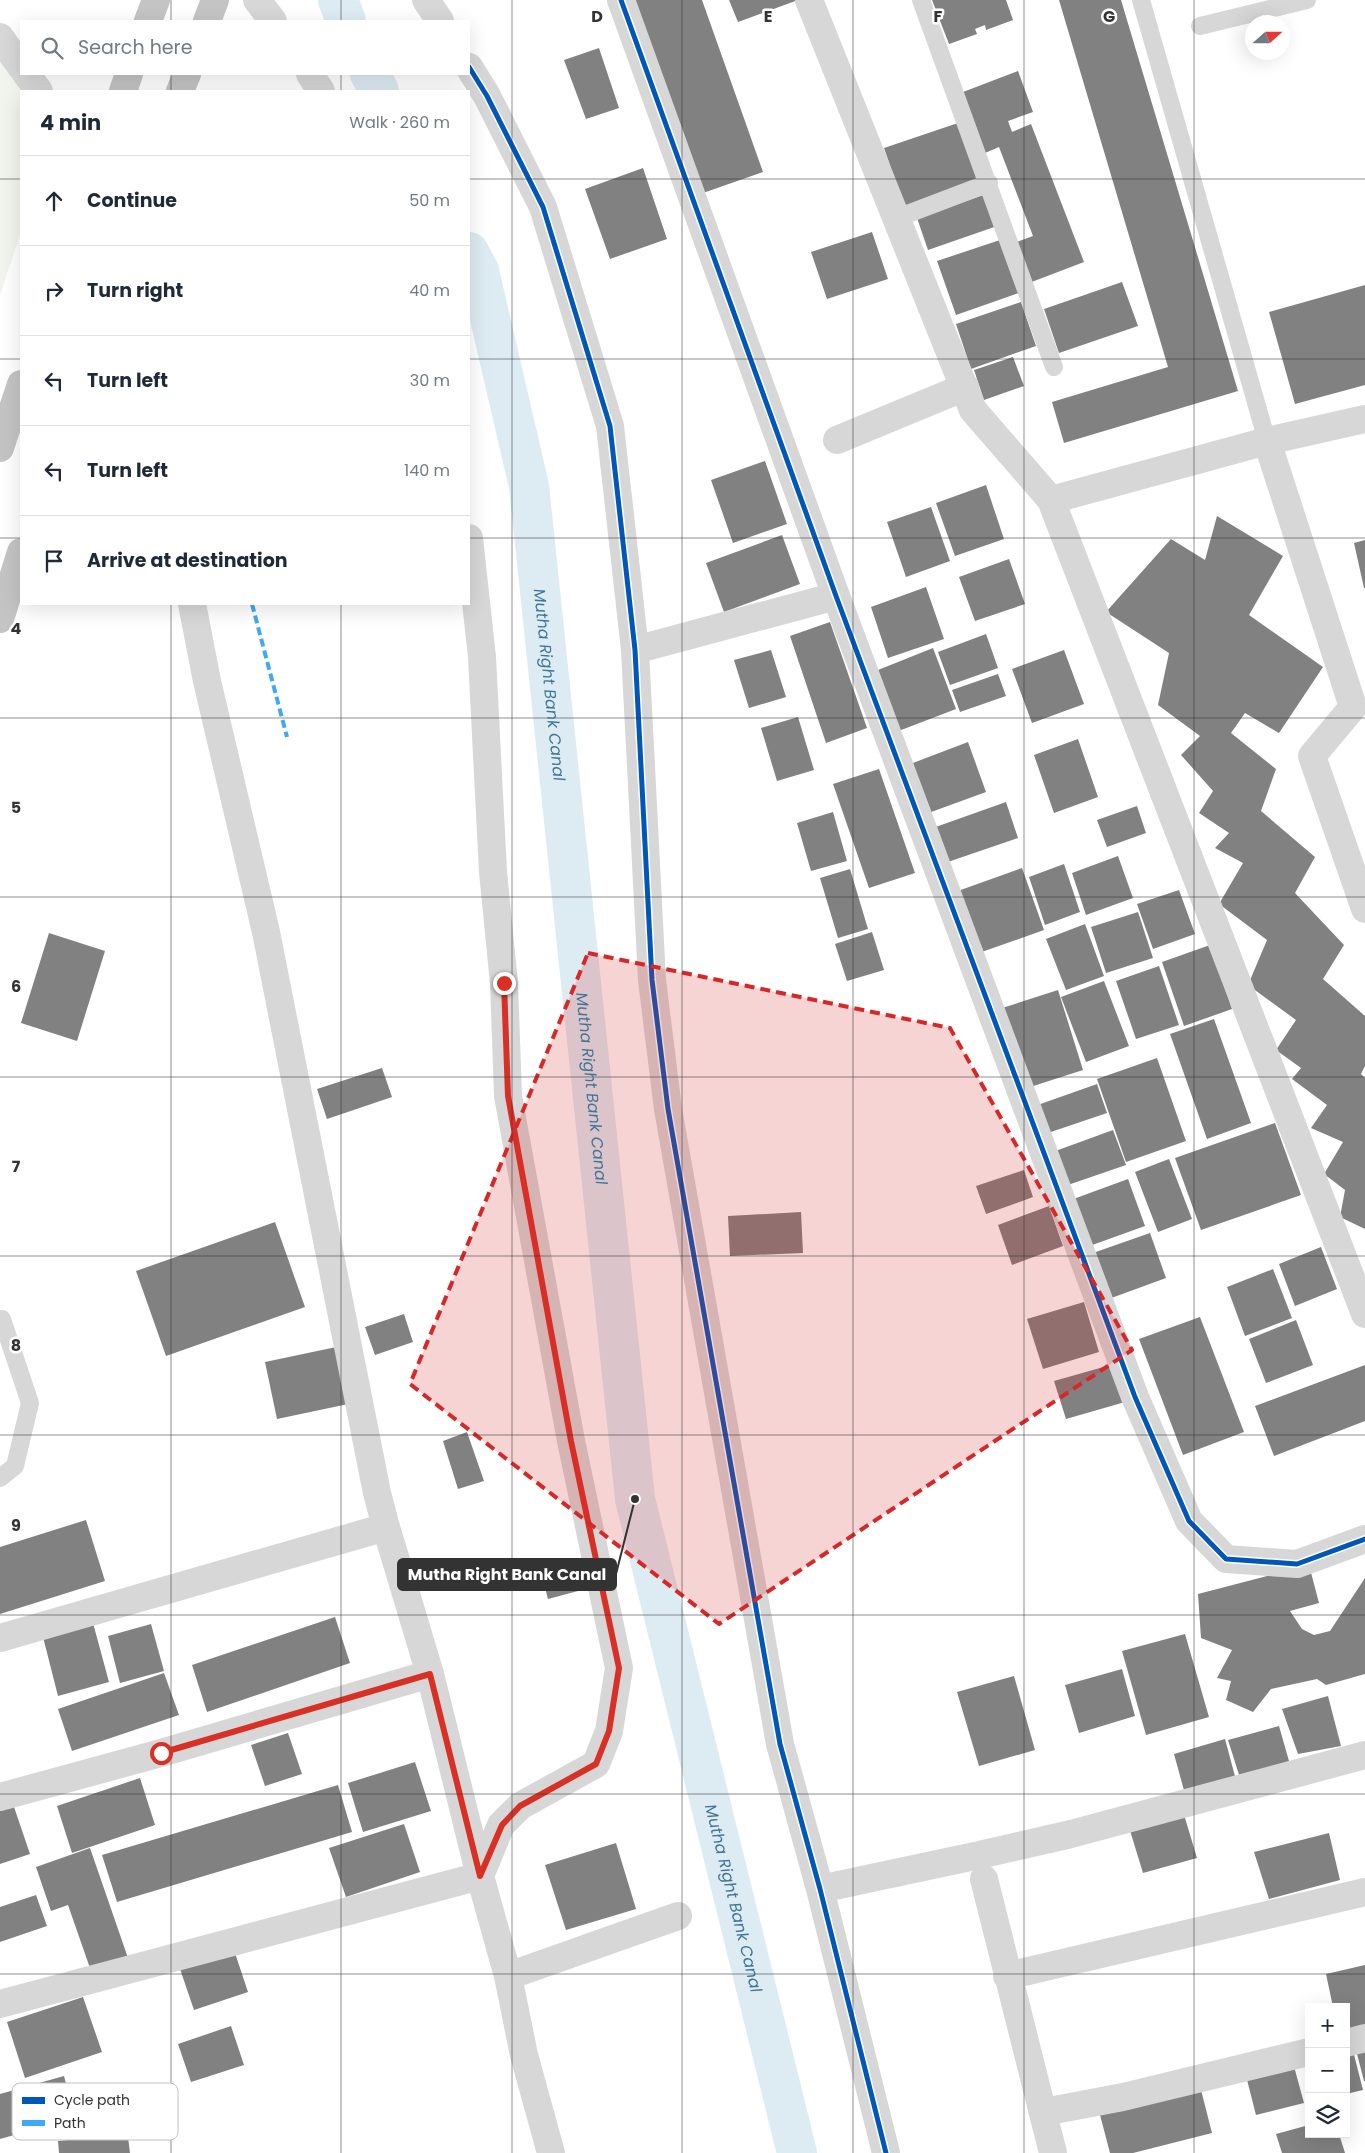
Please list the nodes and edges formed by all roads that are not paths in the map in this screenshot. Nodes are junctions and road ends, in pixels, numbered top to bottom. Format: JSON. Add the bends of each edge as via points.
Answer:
{"nodes":[{"id":1,"x":156,"y":0,"type":"edge"},
{"id":2,"x":215,"y":0,"type":"edge"},
{"id":3,"x":257,"y":0,"type":"edge"},
{"id":4,"x":426,"y":0,"type":"edge"},
{"id":5,"x":621,"y":0,"type":"edge"},
{"id":6,"x":809,"y":0,"type":"edge"},
{"id":7,"x":921,"y":0,"type":"edge"},
{"id":8,"x":1141,"y":0,"type":"edge"},
{"id":9,"x":1307,"y":0,"type":"edge"},
{"id":10,"x":148,"y":20,"type":"edge"},
{"id":11,"x":207,"y":20,"type":"edge"},
{"id":12,"x":272,"y":20,"type":"edge"},
{"id":13,"x":439,"y":20,"type":"edge"},
{"id":14,"x":1200,"y":26,"type":"dead end"},
{"id":15,"x":0,"y":37,"type":"edge"},
{"id":16,"x":20,"y":66,"type":"edge"},
{"id":17,"x":470,"y":69,"type":"edge"},
{"id":18,"x":27,"y":75,"type":"edge"},
{"id":19,"x":129,"y":75,"type":"edge"},
{"id":20,"x":186,"y":75,"type":"edge"},
{"id":21,"x":311,"y":75,"type":"edge"},
{"id":22,"x":38,"y":90,"type":"edge"},
{"id":23,"x":123,"y":90,"type":"edge"},
{"id":24,"x":180,"y":90,"type":"edge"},
{"id":25,"x":320,"y":90,"type":"edge"},
{"id":26,"x":989,"y":183,"type":"junction"},
{"id":27,"x":897,"y":218,"type":"junction"},
{"id":28,"x":1054,"y":367,"type":"dead end"},
{"id":29,"x":20,"y":387,"type":"edge"},
{"id":30,"x":965,"y":388,"type":"junction"},
{"id":31,"x":1365,"y":419,"type":"edge"},
{"id":32,"x":837,"y":440,"type":"dead end"},
{"id":33,"x":1267,"y":441,"type":"junction"},
{"id":34,"x":0,"y":448,"type":"edge"},
{"id":35,"x":1051,"y":500,"type":"junction"},
{"id":36,"x":470,"y":547,"type":"edge"},
{"id":37,"x":20,"y":555,"type":"edge"},
{"id":38,"x":836,"y":596,"type":"junction"},
{"id":39,"x":192,"y":605,"type":"edge"},
{"id":40,"x":0,"y":619,"type":"edge"},
{"id":41,"x":635,"y":650,"type":"junction"},
{"id":42,"x":1365,"y":908,"type":"edge"},
{"id":43,"x":1365,"y":1314,"type":"edge"},
{"id":44,"x":2,"y":1319,"type":"dead end"},
{"id":45,"x":0,"y":1478,"type":"edge"},
{"id":46,"x":386,"y":1527,"type":"junction"},
{"id":47,"x":1365,"y":1539,"type":"edge"},
{"id":48,"x":0,"y":1638,"type":"edge"},
{"id":49,"x":430,"y":1674,"type":"junction"},
{"id":50,"x":1365,"y":1756,"type":"edge"},
{"id":51,"x":0,"y":1797,"type":"edge"},
{"id":52,"x":480,"y":1876,"type":"junction"},
{"id":53,"x":984,"y":1879,"type":"dead end"},
{"id":54,"x":820,"y":1888,"type":"junction"},
{"id":55,"x":1365,"y":1892,"type":"edge"},
{"id":56,"x":678,"y":1916,"type":"dead end"},
{"id":57,"x":508,"y":1976,"type":"junction"},
{"id":58,"x":1007,"y":1976,"type":"junction"},
{"id":59,"x":0,"y":2004,"type":"edge"},
{"id":60,"x":1365,"y":2038,"type":"edge"},
{"id":61,"x":1350,"y":2042,"type":"edge"},
{"id":62,"x":1305,"y":2053,"type":"edge"},
{"id":63,"x":1044,"y":2112,"type":"junction"},
{"id":64,"x":551,"y":2153,"type":"edge"},
{"id":65,"x":886,"y":2153,"type":"edge"},
{"id":66,"x":1053,"y":2153,"type":"edge"}],
"edges":[{"from":1,"to":10,"type":"highway"},
{"from":2,"to":11,"type":"highway"},
{"from":3,"to":12,"type":"street"},
{"from":4,"to":13,"type":"street"},
{"from":5,"to":38,"type":"street"},
{"from":6,"to":27,"type":"street"},
{"from":7,"to":26,"type":"lane"},
{"from":8,"to":33,"type":"lane"},
{"from":9,"to":14,"type":"lane"},
{"from":15,"to":16,"type":"street"},
{"from":17,"to":41,"type":"street","via":[[543,207],[610,426]]},
{"from":18,"to":22,"type":"street"},
{"from":19,"to":23,"type":"highway"},
{"from":20,"to":24,"type":"highway"},
{"from":21,"to":25,"type":"street"},
{"from":26,"to":27,"type":"lane"},
{"from":26,"to":28,"type":"lane"},
{"from":27,"to":30,"type":"street"},
{"from":29,"to":34,"type":"highway"},
{"from":30,"to":32,"type":"street"},
{"from":30,"to":35,"type":"street","via":[[974,410]]},
{"from":31,"to":33,"type":"street"},
{"from":33,"to":35,"type":"street"},
{"from":33,"to":42,"type":"street","via":[[1353,707],[1312,756]]},
{"from":35,"to":43,"type":"street"},
{"from":36,"to":52,"type":"street","via":[[482,657],[493,872],[504,983],[508,1096],[571,1441],[619,1668],[609,1731],[596,1764],[520,1806],[502,1825]]},
{"from":37,"to":40,"type":"highway"},
{"from":38,"to":41,"type":"street"},
{"from":38,"to":47,"type":"street","via":[[1135,1397],[1189,1521],[1226,1559],[1297,1564]]},
{"from":39,"to":46,"type":"street","via":[[266,932]]},
{"from":41,"to":54,"type":"street","via":[[652,980],[668,1108],[780,1744]]},
{"from":44,"to":45,"type":"lane","via":[[30,1404],[15,1466]]},
{"from":46,"to":48,"type":"street"},
{"from":46,"to":49,"type":"street"},
{"from":49,"to":51,"type":"street"},
{"from":49,"to":52,"type":"street"},
{"from":50,"to":54,"type":"street","via":[[1071,1834]]},
{"from":52,"to":57,"type":"street"},
{"from":52,"to":59,"type":"street"},
{"from":53,"to":58,"type":"street"},
{"from":54,"to":65,"type":"street"},
{"from":55,"to":58,"type":"street"},
{"from":56,"to":57,"type":"street"},
{"from":57,"to":64,"type":"street","via":[[524,2055]]},
{"from":58,"to":63,"type":"street"},
{"from":60,"to":61,"type":"street"},
{"from":62,"to":63,"type":"street","via":[[1123,2097]]},
{"from":63,"to":66,"type":"street"}]}
